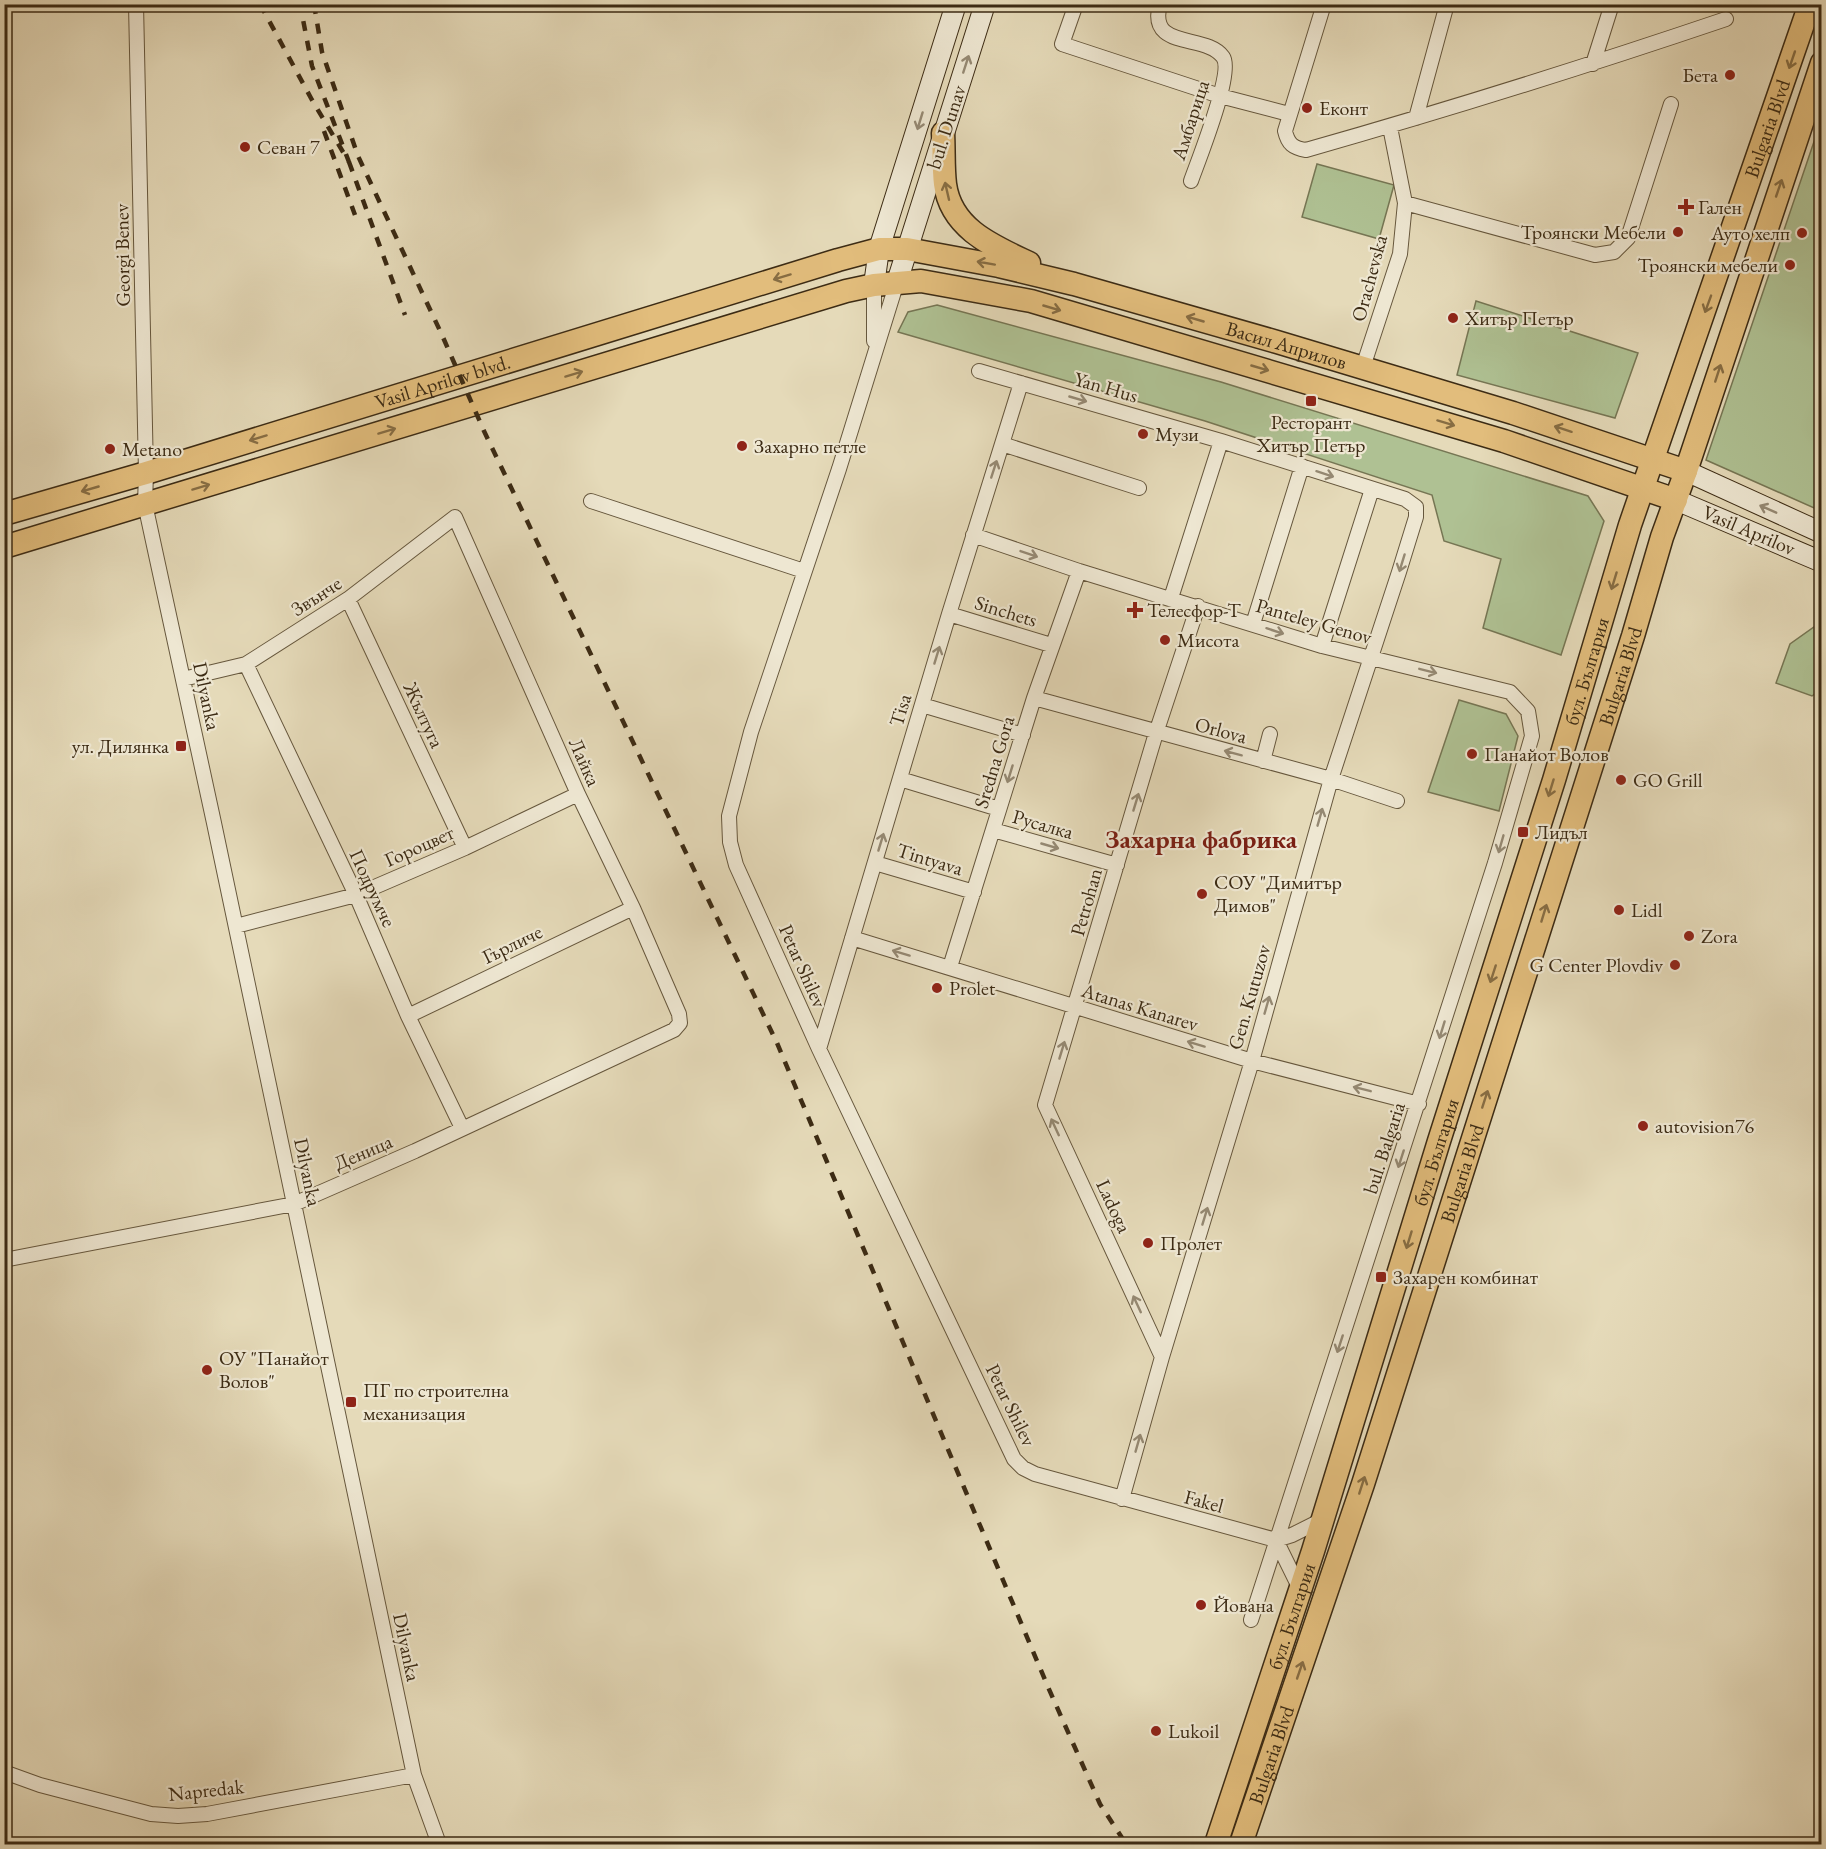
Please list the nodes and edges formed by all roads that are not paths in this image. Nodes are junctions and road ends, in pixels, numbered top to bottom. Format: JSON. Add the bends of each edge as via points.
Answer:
{"nodes":[{"id":1,"x":136,"y":4,"type":"edge"},
{"id":2,"x":956,"y":4,"type":"edge"},
{"id":3,"x":985,"y":4,"type":"edge"},
{"id":4,"x":1076,"y":4,"type":"edge"},
{"id":5,"x":1160,"y":4,"type":"edge"},
{"id":6,"x":1324,"y":4,"type":"edge"},
{"id":7,"x":1447,"y":4,"type":"edge"},
{"id":8,"x":1612,"y":4,"type":"edge"},
{"id":9,"x":1810,"y":4,"type":"edge"},
{"id":10,"x":1726,"y":19,"type":"dead end"},
{"id":11,"x":1821,"y":63,"type":"edge"},
{"id":12,"x":1593,"y":64,"type":"junction"},
{"id":13,"x":1221,"y":96,"type":"junction"},
{"id":14,"x":1671,"y":104,"type":"dead end"},
{"id":15,"x":1289,"y":114,"type":"junction"},
{"id":16,"x":1416,"y":118,"type":"junction"},
{"id":17,"x":1390,"y":126,"type":"junction"},
{"id":18,"x":943,"y":133,"type":"junction"},
{"id":19,"x":1191,"y":181,"type":"dead end"},
{"id":20,"x":1406,"y":203,"type":"junction"},
{"id":21,"x":879,"y":249,"type":"junction"},
{"id":22,"x":907,"y":249,"type":"junction"},
{"id":23,"x":897,"y":282,"type":"junction"},
{"id":24,"x":1074,"y":284,"type":"junction"},
{"id":25,"x":874,"y":285,"type":"junction"},
{"id":26,"x":874,"y":355,"type":"junction"},
{"id":27,"x":1363,"y":368,"type":"junction"},
{"id":28,"x":979,"y":371,"type":"dead end"},
{"id":29,"x":1021,"y":383,"type":"junction"},
{"id":30,"x":1221,"y":441,"type":"junction"},
{"id":31,"x":1002,"y":444,"type":"junction"},
{"id":32,"x":1653,"y":459,"type":"junction"},
{"id":33,"x":1302,"y":466,"type":"junction"},
{"id":34,"x":1686,"y":471,"type":"junction"},
{"id":35,"x":146,"y":473,"type":"junction"},
{"id":36,"x":1139,"y":488,"type":"dead end"},
{"id":37,"x":1643,"y":488,"type":"junction"},
{"id":38,"x":1372,"y":489,"type":"junction"},
{"id":39,"x":1676,"y":500,"type":"junction"},
{"id":40,"x":591,"y":501,"type":"dead end"},
{"id":41,"x":145,"y":504,"type":"junction"},
{"id":42,"x":1416,"y":507,"type":"joint"},
{"id":43,"x":4,"y":514,"type":"edge"},
{"id":44,"x":455,"y":517,"type":"joint"},
{"id":45,"x":1821,"y":533,"type":"edge"},
{"id":46,"x":973,"y":535,"type":"junction"},
{"id":47,"x":4,"y":547,"type":"edge"},
{"id":48,"x":1821,"y":562,"type":"edge"},
{"id":49,"x":1079,"y":570,"type":"junction"},
{"id":50,"x":804,"y":571,"type":"junction"},
{"id":51,"x":1171,"y":598,"type":"junction"},
{"id":52,"x":348,"y":599,"type":"junction"},
{"id":53,"x":1198,"y":606,"type":"junction"},
{"id":54,"x":949,"y":614,"type":"junction"},
{"id":55,"x":1253,"y":624,"type":"junction"},
{"id":56,"x":1051,"y":645,"type":"junction"},
{"id":57,"x":1322,"y":646,"type":"junction"},
{"id":58,"x":1371,"y":657,"type":"junction"},
{"id":59,"x":246,"y":664,"type":"junction"},
{"id":60,"x":183,"y":679,"type":"junction"},
{"id":61,"x":1510,"y":692,"type":"joint"},
{"id":62,"x":1034,"y":698,"type":"junction"},
{"id":63,"x":922,"y":705,"type":"junction"},
{"id":64,"x":1156,"y":733,"type":"junction"},
{"id":65,"x":1270,"y":734,"type":"dead end"},
{"id":66,"x":1023,"y":735,"type":"junction"},
{"id":67,"x":1263,"y":761,"type":"junction"},
{"id":68,"x":900,"y":779,"type":"junction"},
{"id":69,"x":1330,"y":779,"type":"junction"},
{"id":70,"x":578,"y":794,"type":"junction"},
{"id":71,"x":1397,"y":801,"type":"dead end"},
{"id":72,"x":999,"y":809,"type":"junction"},
{"id":73,"x":993,"y":830,"type":"junction"},
{"id":74,"x":465,"y":848,"type":"junction"},
{"id":75,"x":875,"y":863,"type":"junction"},
{"id":76,"x":1117,"y":865,"type":"junction"},
{"id":77,"x":974,"y":892,"type":"junction"},
{"id":78,"x":356,"y":895,"type":"junction"},
{"id":79,"x":633,"y":908,"type":"junction"},
{"id":80,"x":236,"y":926,"type":"junction"},
{"id":81,"x":852,"y":938,"type":"junction"},
{"id":82,"x":950,"y":967,"type":"junction"},
{"id":83,"x":1075,"y":1008,"type":"junction"},
{"id":84,"x":408,"y":1016,"type":"junction"},
{"id":85,"x":680,"y":1023,"type":"joint"},
{"id":86,"x":819,"y":1049,"type":"junction"},
{"id":87,"x":1252,"y":1061,"type":"junction"},
{"id":88,"x":1419,"y":1104,"type":"junction"},
{"id":89,"x":1045,"y":1106,"type":"joint"},
{"id":90,"x":462,"y":1128,"type":"junction"},
{"id":91,"x":1439,"y":1141,"type":"junction"},
{"id":92,"x":1469,"y":1151,"type":"junction"},
{"id":93,"x":294,"y":1203,"type":"junction"},
{"id":94,"x":4,"y":1260,"type":"edge"},
{"id":95,"x":1162,"y":1357,"type":"junction"},
{"id":96,"x":1122,"y":1499,"type":"junction"},
{"id":97,"x":1322,"y":1521,"type":"junction"},
{"id":98,"x":1276,"y":1540,"type":"junction"},
{"id":99,"x":1300,"y":1590,"type":"junction"},
{"id":100,"x":1251,"y":1620,"type":"dead end"},
{"id":101,"x":4,"y":1772,"type":"edge"},
{"id":102,"x":414,"y":1775,"type":"junction"},
{"id":103,"x":439,"y":1845,"type":"edge"},
{"id":104,"x":1216,"y":1845,"type":"edge"},
{"id":105,"x":1241,"y":1845,"type":"edge"}],
"edges":[{"from":1,"to":35,"type":"street","name":"Georgi Benev"},
{"from":2,"to":21,"type":"main road","name":"bul. Dunav","one_way":true},
{"from":18,"to":3,"type":"main road","name":"bul. Dunav","one_way":true},
{"from":4,"to":13,"type":"street","via":[[1062,44]]},
{"from":5,"to":13,"type":"street","name":"Амбарица","via":[[1161,28],[1172,37],[1213,49],[1223,57],[1226,69]]},
{"from":6,"to":15,"type":"street"},
{"from":7,"to":16,"type":"street"},
{"from":8,"to":12,"type":"street"},
{"from":9,"to":32,"type":"main road","name":"Bulgaria Blvd","one_way":true},
{"from":10,"to":12,"type":"street"},
{"from":34,"to":11,"type":"main road","one_way":true},
{"from":12,"to":16,"type":"street"},
{"from":13,"to":15,"type":"street"},
{"from":13,"to":19,"type":"street","name":"Амбарица"},
{"from":14,"to":20,"type":"street","via":[[1628,238],[1614,252],[1595,255]]},
{"from":15,"to":17,"type":"street","via":[[1287,141],[1306,150]]},
{"from":16,"to":17,"type":"street"},
{"from":17,"to":20,"type":"street","name":"Orachevska"},
{"from":18,"to":22,"type":"main road","name":"bul. Dunav"},
{"from":24,"to":18,"type":"main road","one_way":true,"via":[[994,246],[966,226],[952,207],[945,185]]},
{"from":20,"to":27,"type":"street","name":"Orachevska","via":[[1400,254]]},
{"from":21,"to":22,"type":"main road","name":"Васил Априлов"},
{"from":21,"to":25,"type":"main road","name":"bul. Dunav"},
{"from":21,"to":35,"type":"main road","name":"Vasil Aprilov blvd.","one_way":true},
{"from":22,"to":23,"type":"main road","name":"bul. Dunav"},
{"from":24,"to":22,"type":"main road","name":"Васил Априлов","one_way":true},
{"from":23,"to":25,"type":"main road","name":"Васил Априлов"},
{"from":23,"to":26,"type":"street","name":"Petar Shilev"},
{"from":23,"to":37,"type":"main road","name":"Васил Априлов","one_way":true,"via":[[921,281],[1031,302],[1493,437]]},
{"from":27,"to":24,"type":"main road","name":"Васил Априлов","one_way":true},
{"from":25,"to":26,"type":"street","name":"Petar Shilev"},
{"from":41,"to":25,"type":"main road","name":"Vasil Aprilov blvd.","one_way":true},
{"from":26,"to":50,"type":"street","name":"Petar Shilev"},
{"from":32,"to":27,"type":"main road","name":"Васил Априлов","one_way":true},
{"from":28,"to":29,"type":"street","name":"Yan Hus"},
{"from":29,"to":30,"type":"street","name":"Yan Hus","one_way":true},
{"from":29,"to":31,"type":"street","name":"Tisa"},
{"from":30,"to":33,"type":"street","name":"Yan Hus"},
{"from":30,"to":51,"type":"street"},
{"from":31,"to":36,"type":"street"},
{"from":46,"to":31,"type":"street","name":"Tisa","one_way":true},
{"from":32,"to":34,"type":"main road","name":"Васил Априлов"},
{"from":32,"to":37,"type":"main road","name":"бул. България"},
{"from":33,"to":38,"type":"street","name":"Yan Hus","one_way":true},
{"from":33,"to":55,"type":"street"},
{"from":34,"to":39,"type":"main road"},
{"from":45,"to":34,"type":"main road","name":"Vasil Aprilov","one_way":true},
{"from":35,"to":41,"type":"street","name":"Georgi Benev"},
{"from":35,"to":43,"type":"main road","name":"Vasil Aprilov blvd.","one_way":true},
{"from":37,"to":39,"type":"main road","name":"Васил Априлов"},
{"from":37,"to":91,"type":"main road","name":"бул. България","one_way":true},
{"from":38,"to":42,"type":"street","name":"Yan Hus","via":[[1405,499]]},
{"from":38,"to":57,"type":"street"},
{"from":39,"to":48,"type":"main road","name":"Vasil Aprilov"},
{"from":92,"to":39,"type":"main road","name":"Bulgaria Blvd","one_way":true},
{"from":40,"to":50,"type":"street"},
{"from":41,"to":47,"type":"main road","name":"Vasil Aprilov blvd."},
{"from":41,"to":60,"type":"street","name":"Dilyanka"},
{"from":42,"to":58,"type":"street","name":"Gen. Kutuzov","one_way":true,"via":[[1416,518]]},
{"from":44,"to":52,"type":"street","name":"Звънче"},
{"from":44,"to":70,"type":"street","name":"Лайка"},
{"from":46,"to":49,"type":"street","name":"Panteley Genov","one_way":true},
{"from":46,"to":54,"type":"street","name":"Tisa"},
{"from":49,"to":51,"type":"street","name":"Panteley Genov"},
{"from":49,"to":56,"type":"street","name":"Sredna Gora"},
{"from":50,"to":86,"type":"street","name":"Petar Shilev","via":[[751,732],[729,816],[736,865]]},
{"from":51,"to":53,"type":"street","name":"Panteley Genov"},
{"from":52,"to":59,"type":"street","name":"Звънче"},
{"from":52,"to":74,"type":"street","name":"Жълтуга"},
{"from":53,"to":55,"type":"street","name":"Panteley Genov"},
{"from":53,"to":64,"type":"street","name":"Petrohan"},
{"from":54,"to":56,"type":"street","name":"Sinchets"},
{"from":63,"to":54,"type":"street","name":"Tisa","one_way":true},
{"from":55,"to":57,"type":"street","name":"Panteley Genov","one_way":true},
{"from":56,"to":62,"type":"street","name":"Sredna Gora"},
{"from":57,"to":58,"type":"street","name":"Panteley Genov"},
{"from":58,"to":61,"type":"street","name":"Panteley Genov","one_way":true},
{"from":58,"to":69,"type":"street","name":"Gen. Kutuzov"},
{"from":59,"to":60,"type":"street","name":"Звънче"},
{"from":59,"to":78,"type":"street","name":"Подрумче"},
{"from":60,"to":80,"type":"street","name":"Dilyanka"},
{"from":61,"to":88,"type":"street","name":"bul. Balgaria","one_way":true,"via":[[1528,711],[1532,736]]},
{"from":62,"to":64,"type":"street","name":"Orlova"},
{"from":62,"to":66,"type":"street","name":"Sredna Gora"},
{"from":63,"to":66,"type":"street"},
{"from":63,"to":68,"type":"street","name":"Tisa"},
{"from":67,"to":64,"type":"street","name":"Orlova","one_way":true},
{"from":76,"to":64,"type":"street","name":"Petrohan","one_way":true},
{"from":65,"to":67,"type":"street"},
{"from":66,"to":72,"type":"street","name":"Sredna Gora","one_way":true},
{"from":67,"to":69,"type":"street","name":"Orlova"},
{"from":68,"to":72,"type":"street"},
{"from":75,"to":68,"type":"street","name":"Tisa","one_way":true},
{"from":69,"to":71,"type":"street","name":"Orlova"},
{"from":87,"to":69,"type":"street","name":"Gen. Kutuzov","one_way":true},
{"from":70,"to":74,"type":"street","name":"Гороцвет"},
{"from":70,"to":79,"type":"street","name":"Лайка"},
{"from":72,"to":73,"type":"street","name":"Sredna Gora"},
{"from":73,"to":76,"type":"street","name":"Русалка","one_way":true},
{"from":73,"to":77,"type":"street","name":"Sredna Gora"},
{"from":74,"to":78,"type":"street","name":"Гороцвет"},
{"from":75,"to":77,"type":"street","name":"Tintyava"},
{"from":75,"to":81,"type":"street","name":"Tisa"},
{"from":76,"to":83,"type":"street","name":"Petrohan"},
{"from":77,"to":82,"type":"street","name":"Sredna Gora"},
{"from":78,"to":80,"type":"street","name":"Гороцвет"},
{"from":78,"to":84,"type":"street","name":"Подрумче"},
{"from":79,"to":84,"type":"street","name":"Гърличе"},
{"from":79,"to":85,"type":"street","name":"Лайка"},
{"from":80,"to":93,"type":"street","name":"Dilyanka"},
{"from":82,"to":81,"type":"street","name":"Atanas Kanarev","one_way":true},
{"from":81,"to":86,"type":"street","name":"Tisa"},
{"from":82,"to":83,"type":"street","name":"Atanas Kanarev"},
{"from":87,"to":83,"type":"street","name":"Atanas Kanarev","one_way":true},
{"from":89,"to":83,"type":"street","name":"Petrohan","one_way":true},
{"from":84,"to":90,"type":"street","name":"Подрумче"},
{"from":85,"to":90,"type":"street","name":"Деница"},
{"from":86,"to":96,"type":"street","name":"Petar Shilev","via":[[1014,1459],[1035,1474]]},
{"from":88,"to":87,"type":"street","name":"Atanas Kanarev","one_way":true},
{"from":95,"to":87,"type":"street","name":"Gen. Kutuzov","one_way":true},
{"from":88,"to":98,"type":"street","name":"bul. Balgaria","one_way":true},
{"from":95,"to":89,"type":"street","name":"Ladoga","one_way":true},
{"from":90,"to":93,"type":"street","name":"Деница"},
{"from":91,"to":92,"type":"main road"},
{"from":91,"to":97,"type":"main road","name":"бул. България","one_way":true},
{"from":105,"to":92,"type":"main road","name":"Bulgaria Blvd","one_way":true,"via":[[1363,1484]]},
{"from":93,"to":94,"type":"street","name":"Деница"},
{"from":93,"to":102,"type":"street","name":"Dilyanka"},
{"from":96,"to":95,"type":"street","name":"Gen. Kutuzov","one_way":true},
{"from":96,"to":98,"type":"street","name":"Fakel"},
{"from":97,"to":98,"type":"street"},
{"from":97,"to":99,"type":"main road","name":"бул. България"},
{"from":98,"to":99,"type":"street"},
{"from":98,"to":100,"type":"street","name":"bul. Balgaria"},
{"from":99,"to":104,"type":"main road","name":"бул. България"},
{"from":101,"to":102,"type":"street","name":"Napredak","via":[[116,1806],[178,1816]]},
{"from":102,"to":103,"type":"street","name":"Dilyanka"}]}
